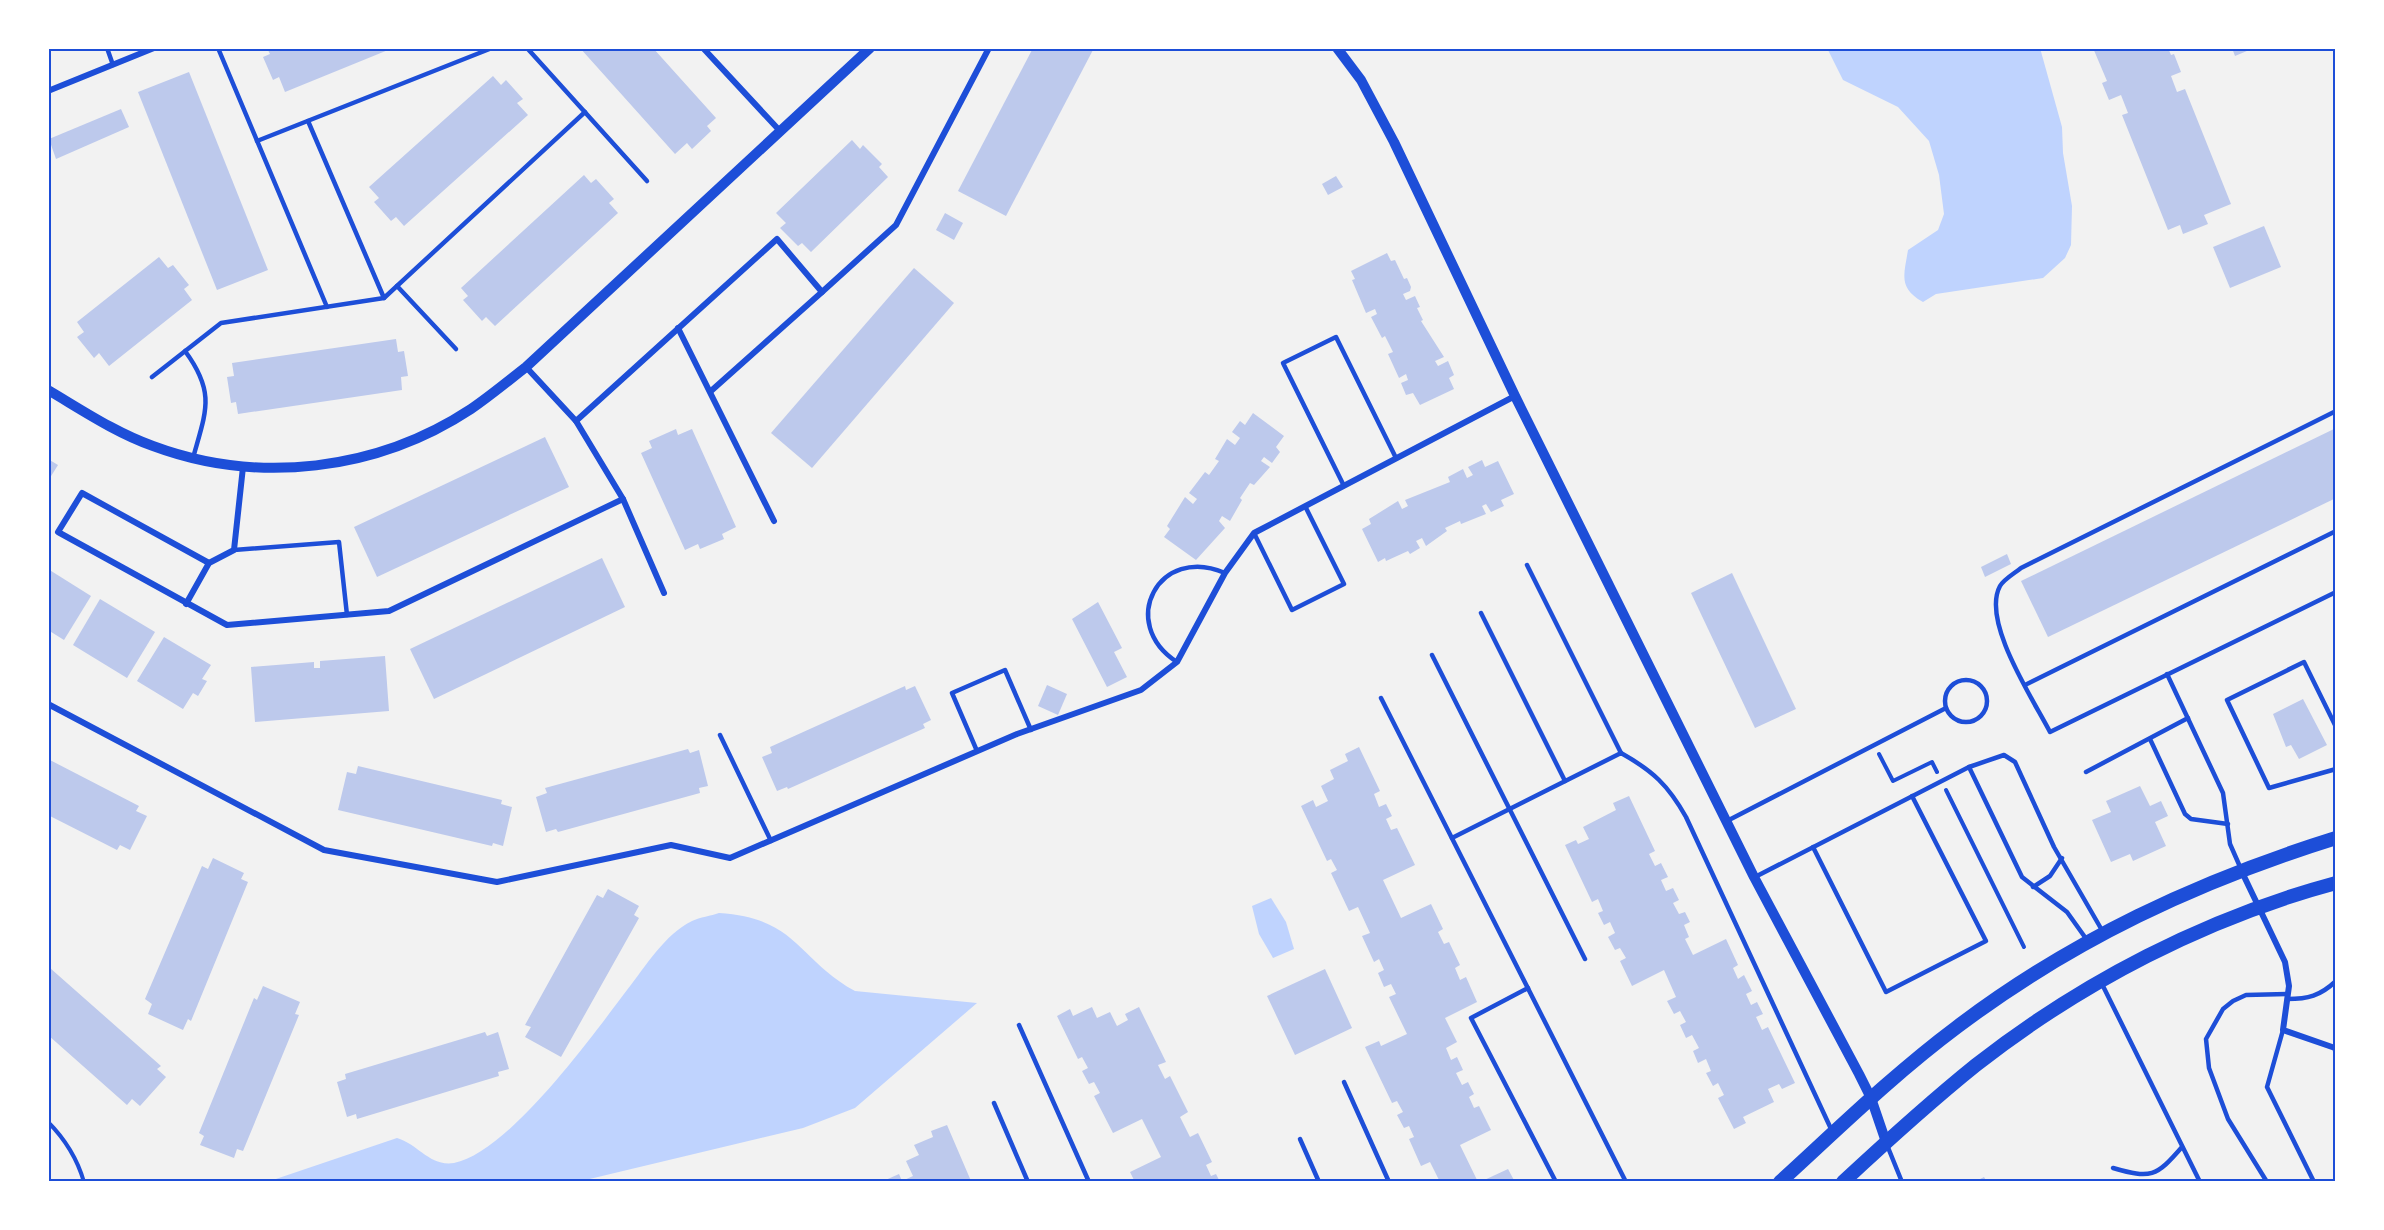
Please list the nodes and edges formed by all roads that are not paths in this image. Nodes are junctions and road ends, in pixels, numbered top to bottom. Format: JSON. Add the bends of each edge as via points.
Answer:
{"nodes":[{"id":1,"x":106,"y":48,"type":"edge"},
{"id":2,"x":154,"y":48,"type":"edge"},
{"id":3,"x":218,"y":48,"type":"edge"},
{"id":4,"x":492,"y":48,"type":"edge"},
{"id":5,"x":527,"y":48,"type":"edge"},
{"id":6,"x":703,"y":48,"type":"edge"},
{"id":7,"x":870,"y":48,"type":"edge"},
{"id":8,"x":988,"y":48,"type":"edge"},
{"id":9,"x":1337,"y":48,"type":"edge"},
{"id":10,"x":113,"y":65,"type":"junction"},
{"id":11,"x":48,"y":92,"type":"edge"},
{"id":12,"x":585,"y":112,"type":"junction"},
{"id":13,"x":308,"y":121,"type":"junction"},
{"id":14,"x":780,"y":131,"type":"junction"},
{"id":15,"x":257,"y":141,"type":"junction"},
{"id":16,"x":647,"y":181,"type":"dead end"},
{"id":17,"x":397,"y":286,"type":"junction"},
{"id":18,"x":822,"y":292,"type":"junction"},
{"id":19,"x":384,"y":298,"type":"junction"},
{"id":20,"x":327,"y":307,"type":"junction"},
{"id":21,"x":678,"y":328,"type":"junction"},
{"id":22,"x":456,"y":349,"type":"dead end"},
{"id":23,"x":185,"y":351,"type":"junction"},
{"id":24,"x":526,"y":368,"type":"junction"},
{"id":25,"x":152,"y":377,"type":"dead end"},
{"id":26,"x":48,"y":390,"type":"edge"},
{"id":27,"x":711,"y":391,"type":"junction"},
{"id":28,"x":1515,"y":396,"type":"junction"},
{"id":29,"x":2336,"y":411,"type":"edge"},
{"id":30,"x":576,"y":421,"type":"junction"},
{"id":31,"x":193,"y":459,"type":"junction"},
{"id":32,"x":1395,"y":459,"type":"junction"},
{"id":33,"x":243,"y":467,"type":"junction"},
{"id":34,"x":1344,"y":486,"type":"junction"},
{"id":35,"x":622,"y":499,"type":"junction"},
{"id":36,"x":1305,"y":506,"type":"junction"},
{"id":37,"x":774,"y":521,"type":"dead end"},
{"id":38,"x":2336,"y":531,"type":"edge"},
{"id":39,"x":1254,"y":533,"type":"junction"},
{"id":40,"x":234,"y":550,"type":"junction"},
{"id":41,"x":209,"y":563,"type":"junction"},
{"id":42,"x":1527,"y":565,"type":"dead end"},
{"id":43,"x":1225,"y":573,"type":"junction"},
{"id":44,"x":2336,"y":592,"type":"edge"},
{"id":45,"x":664,"y":593,"type":"dead end"},
{"id":46,"x":186,"y":604,"type":"junction"},
{"id":47,"x":1481,"y":613,"type":"dead end"},
{"id":48,"x":347,"y":615,"type":"junction"},
{"id":49,"x":1432,"y":655,"type":"dead end"},
{"id":50,"x":1177,"y":662,"type":"junction"},
{"id":51,"x":2167,"y":674,"type":"junction"},
{"id":52,"x":2025,"y":686,"type":"junction"},
{"id":53,"x":1381,"y":698,"type":"dead end"},
{"id":54,"x":48,"y":704,"type":"edge"},
{"id":55,"x":1946,"y":708,"type":"junction"},
{"id":56,"x":2188,"y":718,"type":"junction"},
{"id":57,"x":2336,"y":727,"type":"edge"},
{"id":58,"x":1031,"y":730,"type":"junction"},
{"id":59,"x":720,"y":735,"type":"dead end"},
{"id":60,"x":2150,"y":739,"type":"junction"},
{"id":61,"x":977,"y":751,"type":"junction"},
{"id":62,"x":1621,"y":753,"type":"junction"},
{"id":63,"x":1968,"y":767,"type":"junction"},
{"id":64,"x":2336,"y":769,"type":"edge"},
{"id":65,"x":2086,"y":772,"type":"dead end"},
{"id":66,"x":1565,"y":781,"type":"junction"},
{"id":67,"x":1912,"y":796,"type":"junction"},
{"id":68,"x":1510,"y":809,"type":"junction"},
{"id":69,"x":1727,"y":821,"type":"junction"},
{"id":70,"x":2228,"y":824,"type":"junction"},
{"id":71,"x":1452,"y":838,"type":"junction"},
{"id":72,"x":2336,"y":838,"type":"edge"},
{"id":73,"x":771,"y":841,"type":"junction"},
{"id":74,"x":1813,"y":847,"type":"junction"},
{"id":75,"x":2062,"y":858,"type":"junction"},
{"id":76,"x":2241,"y":869,"type":"junction"},
{"id":77,"x":1754,"y":877,"type":"junction"},
{"id":78,"x":2336,"y":883,"type":"edge"},
{"id":79,"x":2033,"y":887,"type":"junction"},
{"id":80,"x":2260,"y":906,"type":"junction"},
{"id":81,"x":2103,"y":932,"type":"junction"},
{"id":82,"x":2087,"y":940,"type":"junction"},
{"id":83,"x":1586,"y":959,"type":"dead end"},
{"id":84,"x":2336,"y":981,"type":"edge"},
{"id":85,"x":2100,"y":982,"type":"junction"},
{"id":86,"x":1528,"y":988,"type":"junction"},
{"id":87,"x":2287,"y":996,"type":"junction"},
{"id":88,"x":1019,"y":1025,"type":"dead end"},
{"id":89,"x":2283,"y":1030,"type":"junction"},
{"id":90,"x":2336,"y":1051,"type":"edge"},
{"id":91,"x":1344,"y":1082,"type":"dead end"},
{"id":92,"x":1871,"y":1098,"type":"junction"},
{"id":93,"x":994,"y":1103,"type":"dead end"},
{"id":94,"x":1833,"y":1134,"type":"junction"},
{"id":95,"x":1300,"y":1139,"type":"dead end"},
{"id":96,"x":1886,"y":1143,"type":"junction"},
{"id":97,"x":2182,"y":1147,"type":"junction"},
{"id":98,"x":2113,"y":1168,"type":"dead end"},
{"id":99,"x":1028,"y":1182,"type":"edge"},
{"id":100,"x":1089,"y":1182,"type":"edge"},
{"id":101,"x":1319,"y":1182,"type":"edge"},
{"id":102,"x":1389,"y":1182,"type":"edge"},
{"id":103,"x":1556,"y":1182,"type":"edge"},
{"id":104,"x":1626,"y":1182,"type":"edge"},
{"id":105,"x":1780,"y":1182,"type":"edge"},
{"id":106,"x":1843,"y":1182,"type":"edge"},
{"id":107,"x":1902,"y":1182,"type":"edge"},
{"id":108,"x":2200,"y":1182,"type":"edge"},
{"id":109,"x":2267,"y":1182,"type":"edge"},
{"id":110,"x":2314,"y":1182,"type":"edge"}],
"edges":[{"from":1,"to":10,"type":"lane"},
{"from":2,"to":10,"type":"street"},
{"from":3,"to":15,"type":"lane"},
{"from":4,"to":13,"type":"lane"},
{"from":5,"to":12,"type":"lane"},
{"from":6,"to":14,"type":"street"},
{"from":7,"to":14,"type":"street"},
{"from":8,"to":18,"type":"street","via":[[896,225]]},
{"from":9,"to":28,"type":"street","via":[[1361,80],[1394,142]]},
{"from":10,"to":11,"type":"street"},
{"from":12,"to":16,"type":"lane"},
{"from":12,"to":17,"type":"lane"},
{"from":13,"to":15,"type":"lane"},
{"from":13,"to":19,"type":"lane"},
{"from":14,"to":24,"type":"street"},
{"from":15,"to":20,"type":"lane"},
{"from":17,"to":19,"type":"lane"},
{"from":17,"to":22,"type":"lane"},
{"from":18,"to":21,"type":"street","via":[[777,239]]},
{"from":18,"to":27,"type":"street"},
{"from":19,"to":20,"type":"lane"},
{"from":20,"to":23,"type":"lane","via":[[221,323]]},
{"from":21,"to":27,"type":"street"},
{"from":21,"to":30,"type":"street"},
{"from":23,"to":25,"type":"lane"},
{"from":23,"to":31,"type":"lane","via":[[198,369],[207,396]]},
{"from":24,"to":30,"type":"street"},
{"from":24,"to":33,"type":"street","via":[[471,409],[413,441],[345,462],[300,469]]},
{"from":26,"to":31,"type":"street","via":[[151,446]]},
{"from":27,"to":37,"type":"street"},
{"from":28,"to":32,"type":"street"},
{"from":28,"to":69,"type":"street"},
{"from":29,"to":52,"type":"lane","via":[[2021,568],[2000,585],[1995,603],[1997,626]]},
{"from":30,"to":35,"type":"street"},
{"from":31,"to":33,"type":"street"},
{"from":32,"to":34,"type":"street"},
{"from":32,"to":34,"type":"lane","via":[[1336,337],[1283,363]]},
{"from":33,"to":40,"type":"street"},
{"from":34,"to":36,"type":"street"},
{"from":35,"to":45,"type":"street"},
{"from":35,"to":48,"type":"street","via":[[389,611]]},
{"from":36,"to":39,"type":"street"},
{"from":36,"to":39,"type":"lane","via":[[1344,584],[1292,610]]},
{"from":38,"to":52,"type":"lane"},
{"from":39,"to":43,"type":"street"},
{"from":40,"to":41,"type":"street"},
{"from":40,"to":48,"type":"lane","via":[[339,542]]},
{"from":41,"to":46,"type":"street"},
{"from":41,"to":46,"type":"street","via":[[82,493],[58,532]]},
{"from":42,"to":62,"type":"lane"},
{"from":43,"to":50,"type":"street"},
{"from":43,"to":50,"type":"lane","via":[[1193,565],[1177,569],[1153,592],[1148,624],[1158,646]]},
{"from":44,"to":51,"type":"lane"},
{"from":46,"to":48,"type":"street","via":[[227,625]]},
{"from":47,"to":66,"type":"lane"},
{"from":49,"to":68,"type":"lane"},
{"from":50,"to":58,"type":"street","via":[[1141,690]]},
{"from":51,"to":52,"type":"lane","via":[[2050,732]]},
{"from":51,"to":56,"type":"lane"},
{"from":53,"to":71,"type":"lane"},
{"from":54,"to":73,"type":"street","via":[[324,850],[497,882],[671,845],[730,858]]},
{"from":55,"to":55,"type":"lane","via":[[1957,720],[1973,721],[1985,710],[1985,694],[1975,682],[1959,681],[1947,692]]},
{"from":55,"to":69,"type":"lane"},
{"from":56,"to":60,"type":"lane"},
{"from":56,"to":70,"type":"lane","via":[[2223,793]]},
{"from":57,"to":64,"type":"lane","via":[[2304,662],[2227,700],[2269,788]]},
{"from":58,"to":61,"type":"street"},
{"from":58,"to":61,"type":"lane","via":[[1005,670],[952,693]]},
{"from":59,"to":73,"type":"lane"},
{"from":60,"to":65,"type":"lane"},
{"from":60,"to":70,"type":"lane","via":[[2185,814],[2191,819]]},
{"from":61,"to":73,"type":"street"},
{"from":62,"to":66,"type":"lane"},
{"from":62,"to":94,"type":"lane","via":[[1648,768],[1670,790],[1686,817]]},
{"from":63,"to":67,"type":"lane"},
{"from":63,"to":75,"type":"lane","via":[[2004,755],[2015,762]]},
{"from":63,"to":79,"type":"lane","via":[[2022,877]]},
{"from":66,"to":68,"type":"lane"},
{"from":67,"to":74,"type":"lane"},
{"from":67,"to":74,"type":"lane","via":[[1986,941],[1886,992]]},
{"from":68,"to":71,"type":"lane"},
{"from":68,"to":83,"type":"lane"},
{"from":69,"to":77,"type":"street"},
{"from":70,"to":76,"type":"lane","via":[[2230,844]]},
{"from":71,"to":86,"type":"lane"},
{"from":72,"to":76,"type":"main road"},
{"from":74,"to":77,"type":"lane"},
{"from":75,"to":79,"type":"lane","via":[[2050,876]]},
{"from":75,"to":81,"type":"lane"},
{"from":76,"to":80,"type":"street"},
{"from":76,"to":81,"type":"main road"},
{"from":77,"to":92,"type":"street"},
{"from":78,"to":80,"type":"main road"},
{"from":79,"to":82,"type":"lane","via":[[2067,912]]},
{"from":80,"to":85,"type":"main road","via":[[2159,949]]},
{"from":80,"to":87,"type":"street","via":[[2285,962]]},
{"from":81,"to":82,"type":"main road"},
{"from":82,"to":92,"type":"main road","via":[[1957,1027]]},
{"from":84,"to":87,"type":"lane","via":[[2323,993],[2308,999]]},
{"from":85,"to":96,"type":"main road","via":[[2007,1042]]},
{"from":85,"to":97,"type":"lane"},
{"from":86,"to":103,"type":"lane","via":[[1471,1018]]},
{"from":86,"to":104,"type":"lane"},
{"from":87,"to":89,"type":"street"},
{"from":87,"to":109,"type":"lane","via":[[2246,995],[2233,1001],[2223,1009],[2206,1039],[2210,1068],[2228,1119]]},
{"from":88,"to":100,"type":"lane"},
{"from":89,"to":90,"type":"street"},
{"from":89,"to":110,"type":"lane","via":[[2267,1087]]},
{"from":91,"to":102,"type":"lane"},
{"from":92,"to":94,"type":"main road"},
{"from":92,"to":96,"type":"street"},
{"from":93,"to":99,"type":"lane"},
{"from":94,"to":105,"type":"main road"},
{"from":95,"to":101,"type":"lane"},
{"from":96,"to":106,"type":"main road"},
{"from":96,"to":107,"type":"lane"},
{"from":97,"to":98,"type":"lane","via":[[2164,1167],[2142,1176]]},
{"from":97,"to":108,"type":"lane"}]}
